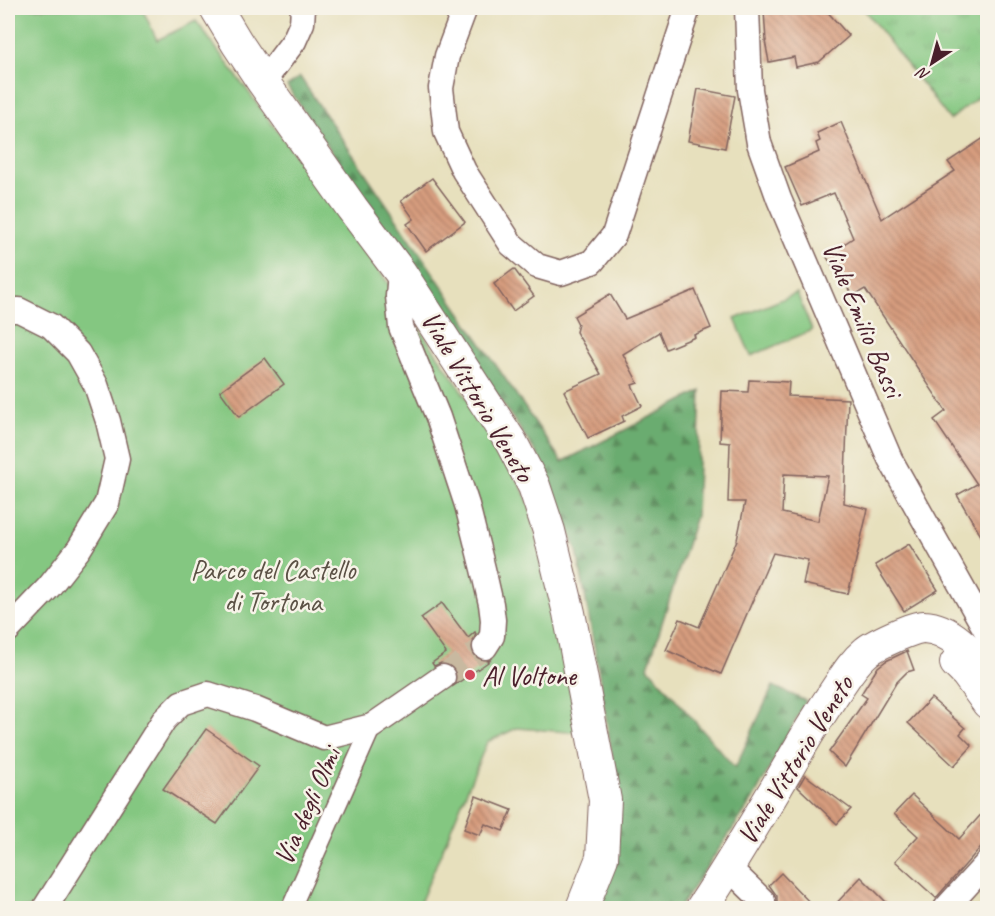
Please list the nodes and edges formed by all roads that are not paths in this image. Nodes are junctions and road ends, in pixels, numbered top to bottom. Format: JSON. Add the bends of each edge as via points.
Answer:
{"nodes":[{"id":1,"x":216,"y":8,"type":"edge"},
{"id":2,"x":303,"y":8,"type":"edge"},
{"id":3,"x":465,"y":8,"type":"edge"},
{"id":4,"x":688,"y":8,"type":"edge"},
{"id":5,"x":747,"y":8,"type":"edge"},
{"id":6,"x":263,"y":82,"type":"junction"},
{"id":7,"x":400,"y":272,"type":"junction"},
{"id":8,"x":8,"y":310,"type":"edge"},
{"id":9,"x":8,"y":630,"type":"edge"},
{"id":10,"x":907,"y":632,"type":"junction"},
{"id":11,"x":987,"y":634,"type":"edge"},
{"id":12,"x":485,"y":646,"type":"tunnel mouth"},
{"id":13,"x":987,"y":674,"type":"edge"},
{"id":14,"x":443,"y":677,"type":"tunnel mouth"},
{"id":15,"x":987,"y":703,"type":"edge"},
{"id":16,"x":372,"y":726,"type":"junction"},
{"id":17,"x":987,"y":862,"type":"edge"},
{"id":18,"x":729,"y":868,"type":"junction"},
{"id":19,"x":45,"y":909,"type":"edge"},
{"id":20,"x":291,"y":909,"type":"edge"},
{"id":21,"x":582,"y":909,"type":"edge"},
{"id":22,"x":702,"y":909,"type":"edge"},
{"id":23,"x":763,"y":909,"type":"edge"},
{"id":24,"x":946,"y":909,"type":"edge"}],
"edges":[{"from":1,"to":6,"type":"street","name":"Viale Vittorio Veneto"},
{"from":2,"to":6,"type":"street","via":[[294,41]]},
{"from":3,"to":4,"type":"street","via":[[447,56],[441,88],[446,132],[464,171],[511,244],[537,266],[561,273],[592,262],[614,236]]},
{"from":5,"to":11,"type":"street","name":"Viale Emilio Bassi","via":[[750,90],[759,143],[779,199],[890,459]]},
{"from":6,"to":7,"type":"street","name":"Viale Vittorio Veneto"},
{"from":7,"to":12,"type":"street","via":[[401,327],[438,417],[467,505],[486,581],[493,621],[492,636]]},
{"from":7,"to":21,"type":"street","name":"Viale Vittorio Veneto","via":[[511,442],[534,486],[549,531],[570,613],[606,800],[602,858]]},
{"from":8,"to":9,"type":"street","via":[[19,310],[51,327],[78,353],[96,385],[117,459],[106,503],[79,549]]},
{"from":10,"to":13,"type":"street","name":"Viale Vittorio Veneto","via":[[920,626],[943,631],[974,657]]},
{"from":10,"to":15,"type":"street","via":[[954,661]]},
{"from":10,"to":18,"type":"street","name":"Viale Vittorio Veneto","via":[[883,641],[853,664]]},
{"from":14,"to":16,"type":"street"},
{"from":16,"to":19,"type":"street","via":[[324,738],[208,694],[181,703],[164,720]]},
{"from":16,"to":20,"type":"street","name":"Via degli Olmi"},
{"from":17,"to":24,"type":"street"},
{"from":18,"to":22,"type":"street","name":"Viale Vittorio Veneto"},
{"from":18,"to":23,"type":"street","via":[[763,901]]}]}
